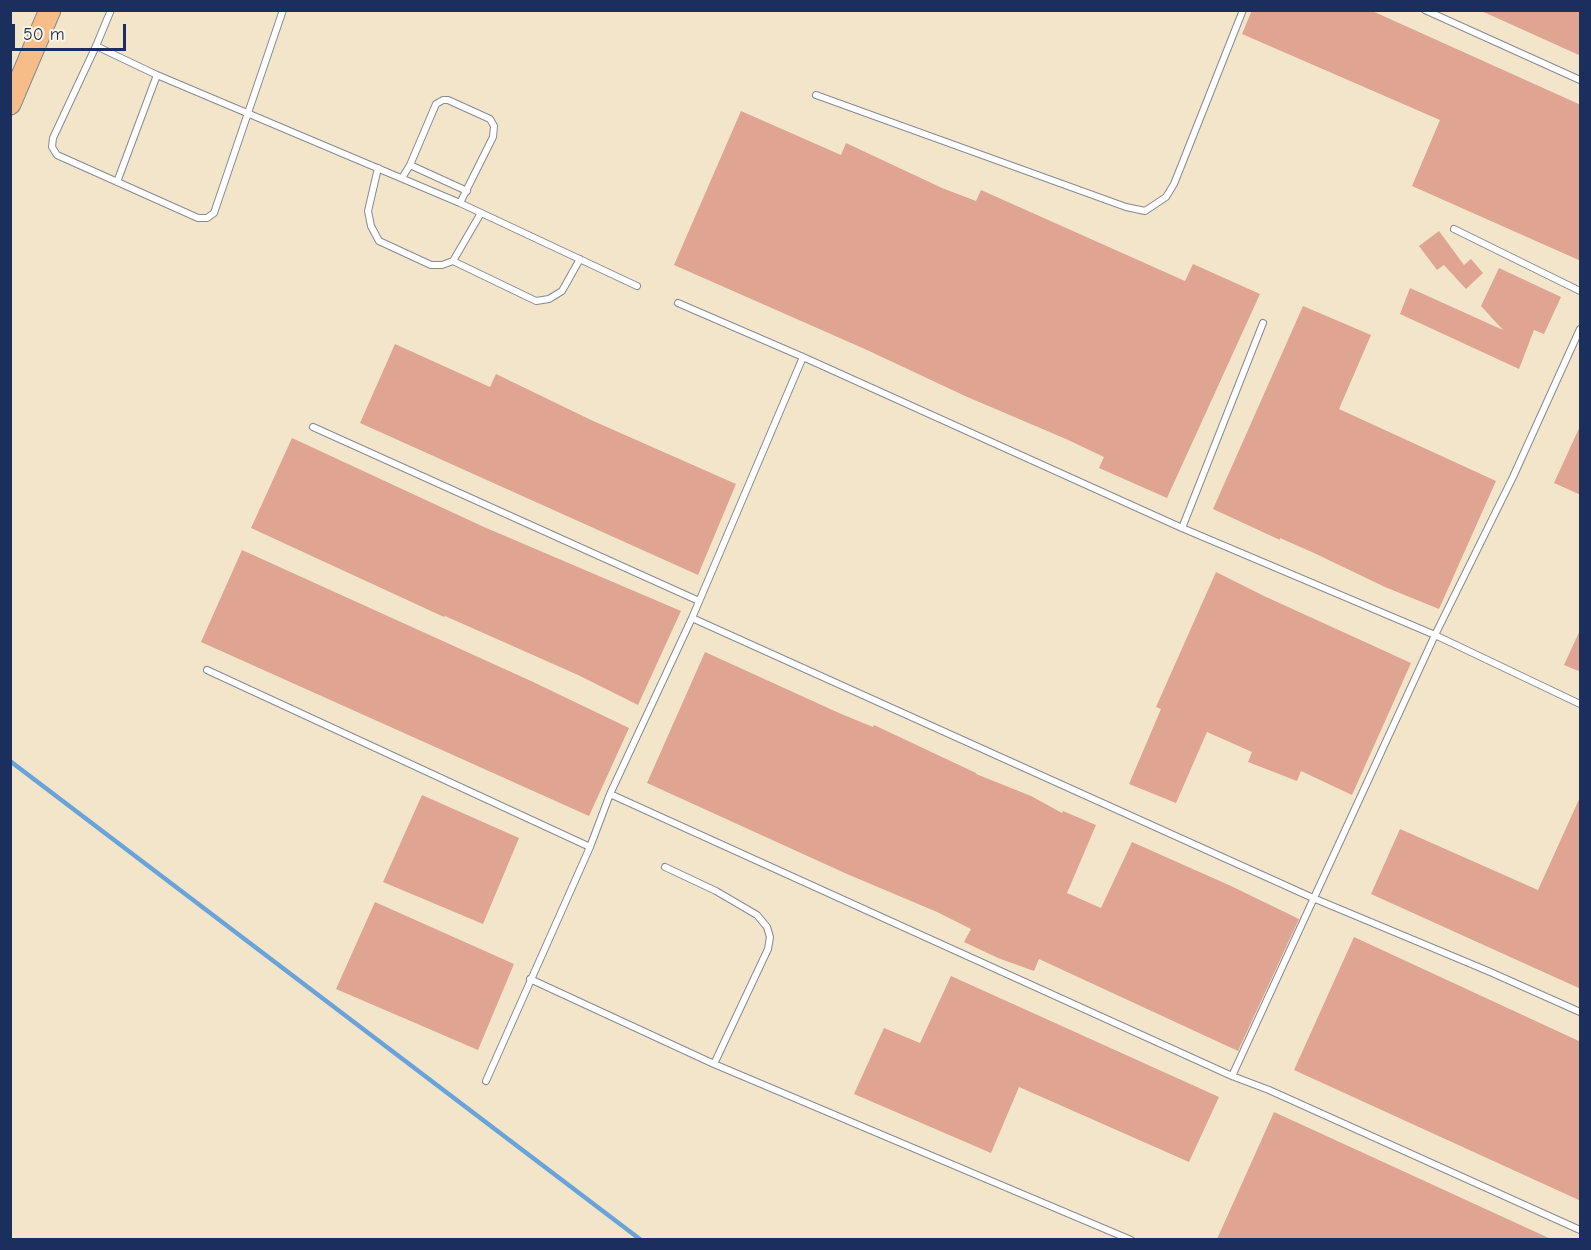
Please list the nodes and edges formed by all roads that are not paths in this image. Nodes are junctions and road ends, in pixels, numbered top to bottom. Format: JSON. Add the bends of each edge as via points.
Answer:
{"nodes":[{"id":1,"x":50,"y":10,"type":"edge"},
{"id":2,"x":111,"y":10,"type":"edge"},
{"id":3,"x":283,"y":10,"type":"edge"},
{"id":4,"x":1243,"y":10,"type":"edge"},
{"id":5,"x":1425,"y":10,"type":"edge"},
{"id":6,"x":96,"y":46,"type":"junction"},
{"id":7,"x":157,"y":75,"type":"junction"},
{"id":8,"x":1581,"y":80,"type":"edge"},
{"id":9,"x":816,"y":94,"type":"dead end"},
{"id":10,"x":10,"y":104,"type":"edge"},
{"id":11,"x":248,"y":113,"type":"junction"},
{"id":12,"x":410,"y":165,"type":"junction"},
{"id":13,"x":378,"y":168,"type":"junction"},
{"id":14,"x":402,"y":178,"type":"junction"},
{"id":15,"x":117,"y":182,"type":"junction"},
{"id":16,"x":467,"y":190,"type":"junction"},
{"id":17,"x":460,"y":203,"type":"junction"},
{"id":18,"x":481,"y":213,"type":"junction"},
{"id":19,"x":1454,"y":230,"type":"dead end"},
{"id":20,"x":580,"y":259,"type":"junction"},
{"id":21,"x":453,"y":261,"type":"junction"},
{"id":22,"x":637,"y":286,"type":"dead end"},
{"id":23,"x":1581,"y":291,"type":"edge"},
{"id":24,"x":678,"y":303,"type":"dead end"},
{"id":25,"x":1263,"y":323,"type":"dead end"},
{"id":26,"x":1581,"y":329,"type":"edge"},
{"id":27,"x":803,"y":357,"type":"junction"},
{"id":28,"x":313,"y":427,"type":"dead end"},
{"id":29,"x":1182,"y":528,"type":"junction"},
{"id":30,"x":699,"y":601,"type":"junction"},
{"id":31,"x":692,"y":618,"type":"junction"},
{"id":32,"x":1435,"y":635,"type":"junction"},
{"id":33,"x":207,"y":670,"type":"dead end"},
{"id":34,"x":1581,"y":704,"type":"edge"},
{"id":35,"x":610,"y":794,"type":"junction"},
{"id":36,"x":590,"y":847,"type":"junction"},
{"id":37,"x":665,"y":867,"type":"dead end"},
{"id":38,"x":1313,"y":898,"type":"junction"},
{"id":39,"x":530,"y":979,"type":"junction"},
{"id":40,"x":1581,"y":1012,"type":"edge"},
{"id":41,"x":714,"y":1064,"type":"junction"},
{"id":42,"x":1232,"y":1076,"type":"junction"},
{"id":43,"x":486,"y":1081,"type":"dead end"},
{"id":44,"x":1581,"y":1230,"type":"edge"},
{"id":45,"x":1131,"y":1239,"type":"edge"}],
"edges":[{"from":1,"to":10,"type":"highway"},
{"from":2,"to":6,"type":"lane"},
{"from":3,"to":11,"type":"lane"},
{"from":4,"to":9,"type":"lane","via":[[1174,184],[1166,197],[1145,211]]},
{"from":5,"to":8,"type":"lane"},
{"from":6,"to":7,"type":"lane"},
{"from":6,"to":15,"type":"lane","via":[[52,147],[57,155]]},
{"from":7,"to":11,"type":"lane"},
{"from":7,"to":15,"type":"lane"},
{"from":11,"to":13,"type":"lane"},
{"from":11,"to":15,"type":"lane","via":[[214,213],[207,218],[198,218]]},
{"from":12,"to":14,"type":"lane"},
{"from":12,"to":16,"type":"lane"},
{"from":12,"to":16,"type":"lane","via":[[436,104],[443,100],[490,119],[493,137]]},
{"from":13,"to":14,"type":"lane"},
{"from":13,"to":21,"type":"lane","via":[[368,211],[379,241],[431,265]]},
{"from":14,"to":17,"type":"lane"},
{"from":16,"to":17,"type":"lane"},
{"from":17,"to":18,"type":"lane"},
{"from":18,"to":20,"type":"lane"},
{"from":18,"to":21,"type":"lane"},
{"from":19,"to":23,"type":"lane"},
{"from":20,"to":21,"type":"lane","via":[[562,291],[536,301]]},
{"from":20,"to":22,"type":"lane"},
{"from":24,"to":27,"type":"lane"},
{"from":25,"to":29,"type":"lane"},
{"from":26,"to":32,"type":"lane"},
{"from":27,"to":29,"type":"lane"},
{"from":27,"to":30,"type":"lane"},
{"from":28,"to":30,"type":"lane"},
{"from":29,"to":32,"type":"lane"},
{"from":30,"to":31,"type":"lane"},
{"from":31,"to":35,"type":"lane"},
{"from":31,"to":38,"type":"lane"},
{"from":32,"to":34,"type":"lane"},
{"from":32,"to":38,"type":"lane"},
{"from":33,"to":36,"type":"lane"},
{"from":35,"to":36,"type":"lane"},
{"from":35,"to":42,"type":"lane"},
{"from":36,"to":39,"type":"lane"},
{"from":37,"to":41,"type":"lane","via":[[757,915],[770,938]]},
{"from":38,"to":40,"type":"lane"},
{"from":38,"to":42,"type":"lane"},
{"from":39,"to":41,"type":"lane"},
{"from":39,"to":43,"type":"lane"},
{"from":41,"to":45,"type":"lane"},
{"from":42,"to":44,"type":"lane"}]}
